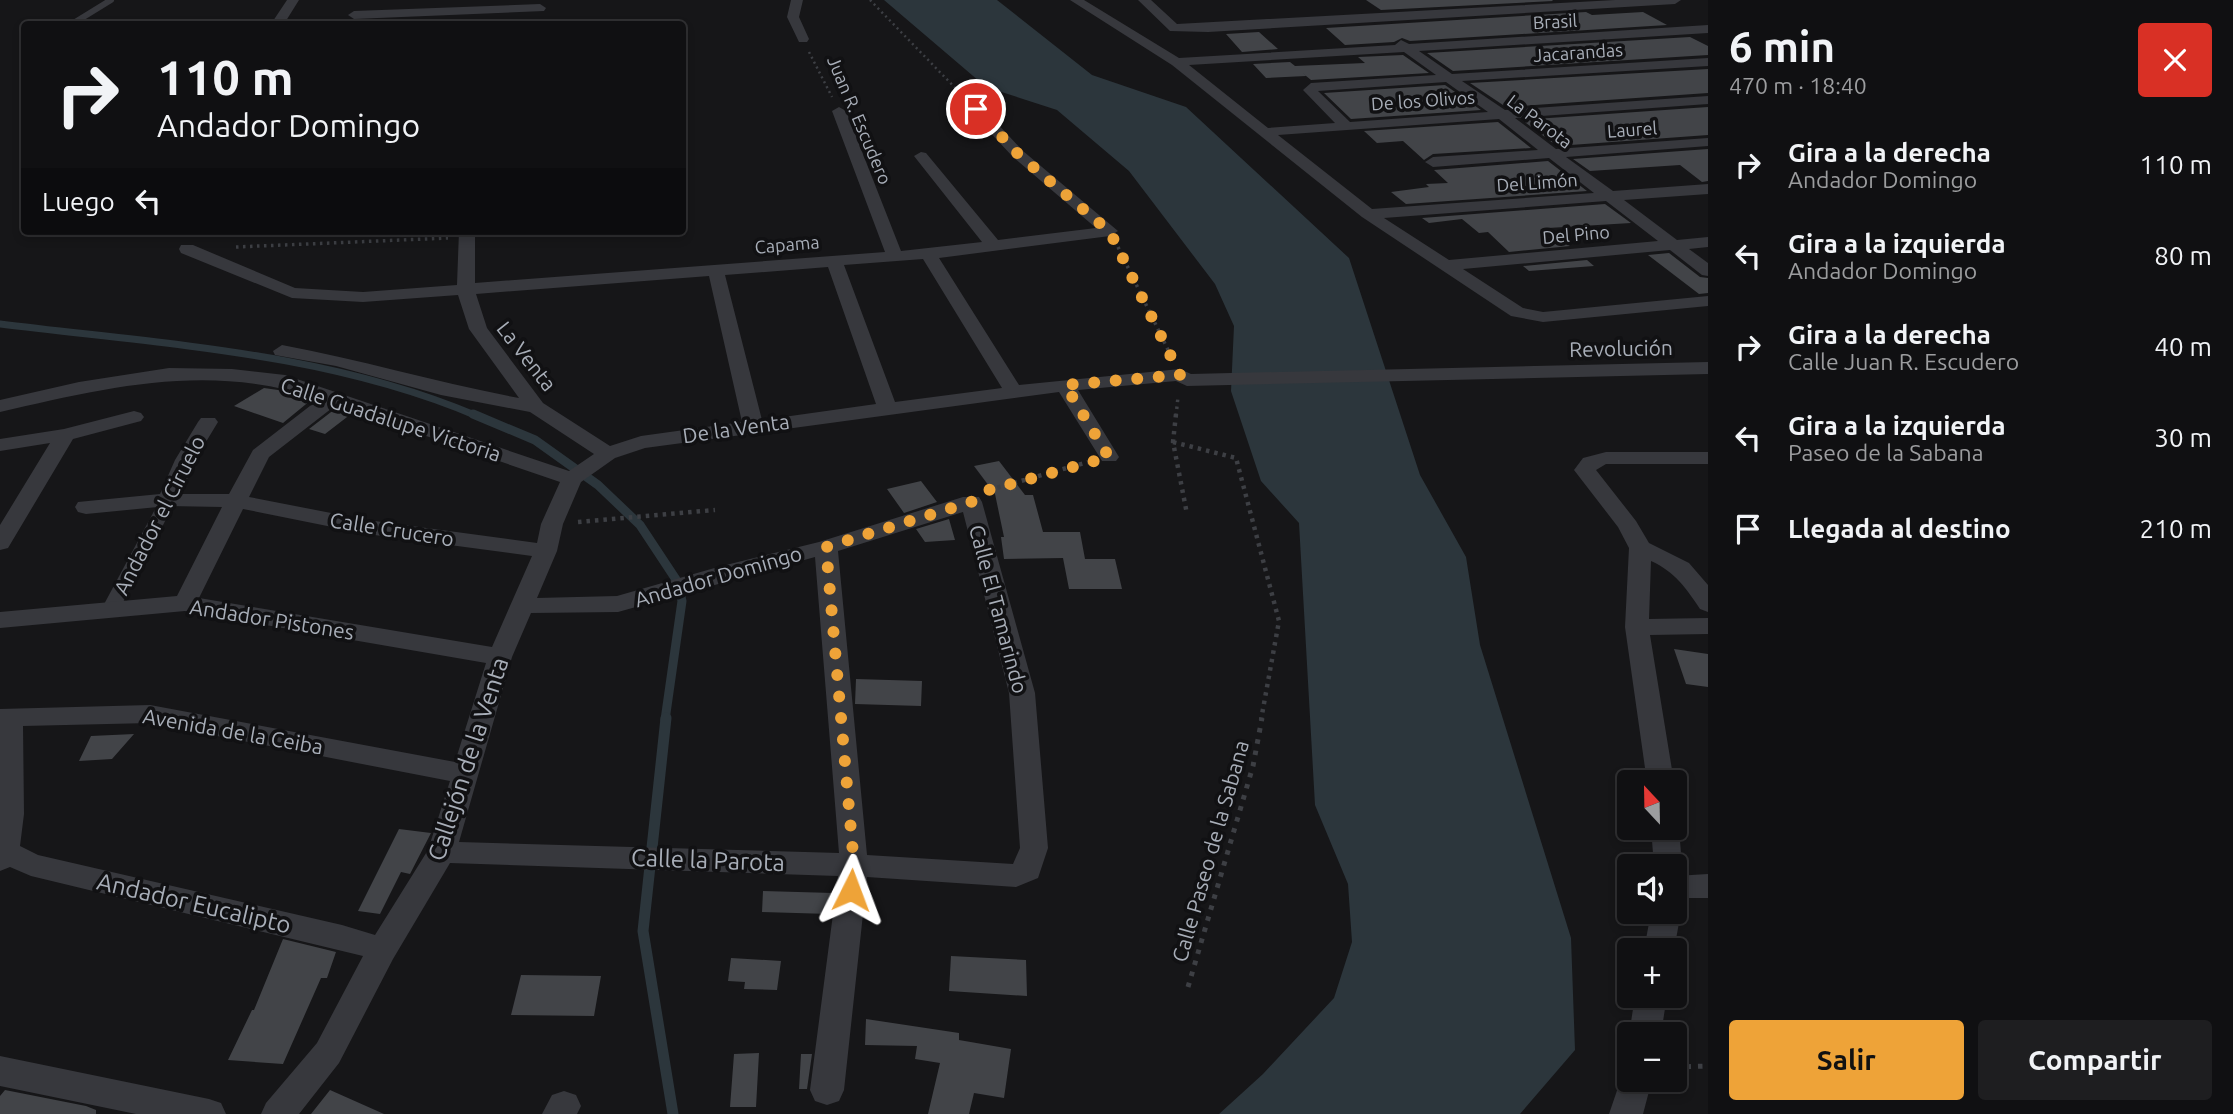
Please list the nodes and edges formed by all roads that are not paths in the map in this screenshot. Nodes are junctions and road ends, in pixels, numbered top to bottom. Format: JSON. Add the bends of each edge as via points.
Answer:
{"nodes":[{"id":1,"x":111,"y":0,"type":"edge"},
{"id":2,"x":293,"y":0,"type":"edge"},
{"id":3,"x":797,"y":0,"type":"edge"},
{"id":4,"x":1076,"y":0,"type":"edge"},
{"id":5,"x":1144,"y":0,"type":"edge"},
{"id":6,"x":1349,"y":0,"type":"edge"},
{"id":7,"x":1675,"y":0,"type":"edge"},
{"id":8,"x":1576,"y":2,"type":"edge"},
{"id":9,"x":543,"y":4,"type":"edge"},
{"id":10,"x":354,"y":15,"type":"dead end"},
{"id":11,"x":1367,"y":17,"type":"junction"},
{"id":12,"x":77,"y":21,"type":"edge"},
{"id":13,"x":280,"y":21,"type":"edge"},
{"id":14,"x":535,"y":21,"type":"edge"},
{"id":15,"x":1708,"y":29,"type":"edge"},
{"id":16,"x":1632,"y":34,"type":"junction"},
{"id":17,"x":803,"y":38,"type":"road end"},
{"id":18,"x":1405,"y":47,"type":"junction"},
{"id":19,"x":1177,"y":62,"type":"junction"},
{"id":20,"x":1684,"y":63,"type":"junction"},
{"id":21,"x":1704,"y":68,"type":"edge"},
{"id":22,"x":1450,"y":78,"type":"junction"},
{"id":23,"x":1708,"y":100,"type":"edge"},
{"id":24,"x":976,"y":109,"type":"road end"},
{"id":25,"x":839,"y":111,"type":"road end"},
{"id":26,"x":1499,"y":113,"type":"junction"},
{"id":27,"x":1345,"y":125,"type":"junction"},
{"id":28,"x":1266,"y":132,"type":"junction"},
{"id":29,"x":1708,"y":142,"type":"edge"},
{"id":30,"x":1551,"y":155,"type":"junction"},
{"id":31,"x":921,"y":156,"type":"dead end"},
{"id":32,"x":1433,"y":162,"type":"dead end"},
{"id":33,"x":1708,"y":189,"type":"edge"},
{"id":34,"x":1610,"y":196,"type":"junction"},
{"id":35,"x":1368,"y":214,"type":"junction"},
{"id":36,"x":467,"y":235,"type":"edge"},
{"id":37,"x":1708,"y":242,"type":"edge"},
{"id":38,"x":992,"y":244,"type":"junction"},
{"id":39,"x":1676,"y":245,"type":"junction"},
{"id":40,"x":187,"y":249,"type":"road end"},
{"id":41,"x":928,"y":254,"type":"junction"},
{"id":42,"x":895,"y":256,"type":"junction"},
{"id":43,"x":834,"y":261,"type":"junction"},
{"id":44,"x":1446,"y":265,"type":"junction"},
{"id":45,"x":716,"y":271,"type":"junction"},
{"id":46,"x":1708,"y":271,"type":"edge"},
{"id":47,"x":466,"y":291,"type":"junction"},
{"id":48,"x":1708,"y":301,"type":"edge"},
{"id":49,"x":282,"y":351,"type":"dead end"},
{"id":50,"x":1708,"y":368,"type":"edge"},
{"id":51,"x":1184,"y":377,"type":"joint"},
{"id":52,"x":1065,"y":385,"type":"junction"},
{"id":53,"x":1014,"y":392,"type":"junction"},
{"id":54,"x":332,"y":399,"type":"junction"},
{"id":55,"x":0,"y":406,"type":"edge"},
{"id":56,"x":536,"y":407,"type":"junction"},
{"id":57,"x":887,"y":408,"type":"junction"},
{"id":58,"x":134,"y":417,"type":"dead end"},
{"id":59,"x":208,"y":422,"type":"dead end"},
{"id":60,"x":754,"y":425,"type":"junction"},
{"id":61,"x":65,"y":435,"type":"junction"},
{"id":62,"x":0,"y":445,"type":"edge"},
{"id":63,"x":1109,"y":457,"type":"road end"},
{"id":64,"x":1708,"y":458,"type":"edge"},
{"id":65,"x":587,"y":469,"type":"junction"},
{"id":66,"x":167,"y":500,"type":"junction"},
{"id":67,"x":238,"y":500,"type":"junction"},
{"id":68,"x":971,"y":502,"type":"joint"},
{"id":69,"x":86,"y":507,"type":"dead end"},
{"id":70,"x":549,"y":538,"type":"junction"},
{"id":71,"x":0,"y":543,"type":"edge"},
{"id":72,"x":826,"y":547,"type":"junction"},
{"id":73,"x":1640,"y":548,"type":"junction"},
{"id":74,"x":185,"y":603,"type":"junction"},
{"id":75,"x":1708,"y":604,"type":"edge"},
{"id":76,"x":523,"y":606,"type":"junction"},
{"id":77,"x":111,"y":608,"type":"junction"},
{"id":78,"x":0,"y":620,"type":"edge"},
{"id":79,"x":1708,"y":626,"type":"edge"},
{"id":80,"x":1637,"y":627,"type":"junction"},
{"id":81,"x":500,"y":657,"type":"junction"},
{"id":82,"x":5,"y":717,"type":"edge"},
{"id":83,"x":1659,"y":770,"type":"edge"},
{"id":84,"x":464,"y":774,"type":"junction"},
{"id":85,"x":442,"y":852,"type":"junction"},
{"id":86,"x":3,"y":856,"type":"edge"},
{"id":87,"x":854,"y":865,"type":"junction"},
{"id":88,"x":1016,"y":876,"type":"joint"},
{"id":89,"x":1708,"y":886,"type":"edge"},
{"id":90,"x":1687,"y":887,"type":"edge"},
{"id":91,"x":382,"y":950,"type":"junction"},
{"id":92,"x":0,"y":1071,"type":"edge"},
{"id":93,"x":827,"y":1090,"type":"dead end"},
{"id":94,"x":1632,"y":1092,"type":"edge"},
{"id":95,"x":209,"y":1114,"type":"edge"},
{"id":96,"x":278,"y":1114,"type":"edge"},
{"id":97,"x":1626,"y":1114,"type":"edge"}],
"edges":[{"from":1,"to":12,"type":"lane"},
{"from":2,"to":13,"type":"street"},
{"from":3,"to":17,"type":"street","name":"Juan R. Escudero","via":[[793,17]]},
{"from":4,"to":19,"type":"street"},
{"from":5,"to":11,"type":"street","via":[[1174,28]]},
{"from":6,"to":11,"type":"street","name":"La Parota"},
{"from":7,"to":8,"type":"street"},
{"from":8,"to":11,"type":"street"},
{"from":8,"to":16,"type":"street"},
{"from":9,"to":10,"type":"street"},
{"from":9,"to":14,"type":"street"},
{"from":11,"to":18,"type":"street","name":"La Parota"},
{"from":15,"to":16,"type":"street","name":"Brasil"},
{"from":16,"to":18,"type":"street","name":"Brasil"},
{"from":16,"to":20,"type":"street"},
{"from":18,"to":19,"type":"street","name":"Brasil"},
{"from":18,"to":22,"type":"street","name":"La Parota"},
{"from":19,"to":28,"type":"street"},
{"from":20,"to":21,"type":"street","name":"Jacarandas"},
{"from":20,"to":22,"type":"street","name":"Jacarandas"},
{"from":22,"to":26,"type":"street","name":"La Parota"},
{"from":22,"to":27,"type":"street","name":"Jacarandas","via":[[1310,90]]},
{"from":23,"to":26,"type":"street","name":"De los Olivos"},
{"from":24,"to":38,"type":"street","name":"Capama","via":[[1018,154],[1110,232]]},
{"from":25,"to":42,"type":"street","name":"Juan R. Escudero"},
{"from":26,"to":27,"type":"street","name":"De los Olivos"},
{"from":26,"to":30,"type":"street","name":"La Parota"},
{"from":27,"to":28,"type":"street","name":"De los Olivos"},
{"from":28,"to":35,"type":"street"},
{"from":29,"to":30,"type":"street","name":"Laurel"},
{"from":30,"to":32,"type":"street","name":"Laurel"},
{"from":30,"to":34,"type":"street","name":"La Parota"},
{"from":31,"to":38,"type":"street"},
{"from":33,"to":34,"type":"street","name":"Del Limón"},
{"from":34,"to":35,"type":"street","name":"Del Limón"},
{"from":34,"to":39,"type":"street","name":"La Parota"},
{"from":35,"to":44,"type":"street"},
{"from":36,"to":47,"type":"street"},
{"from":37,"to":39,"type":"street","name":"Del Pino"},
{"from":38,"to":41,"type":"street","name":"Capama"},
{"from":39,"to":44,"type":"street","name":"Del Pino"},
{"from":39,"to":46,"type":"street","name":"La Parota"},
{"from":40,"to":47,"type":"street","name":"Capama","via":[[292,293],[363,297]]},
{"from":41,"to":42,"type":"street","name":"Capama"},
{"from":41,"to":53,"type":"street"},
{"from":42,"to":43,"type":"street","name":"Capama"},
{"from":43,"to":45,"type":"street","name":"Capama"},
{"from":43,"to":57,"type":"street"},
{"from":44,"to":48,"type":"street","via":[[1528,316]]},
{"from":45,"to":47,"type":"street","name":"Capama"},
{"from":45,"to":60,"type":"street"},
{"from":47,"to":56,"type":"street","name":"La Venta","via":[[478,329]]},
{"from":49,"to":56,"type":"street"},
{"from":50,"to":51,"type":"street","name":"Revolución"},
{"from":51,"to":52,"type":"street","name":"De la Venta"},
{"from":52,"to":53,"type":"street","name":"De la Venta"},
{"from":52,"to":63,"type":"street"},
{"from":53,"to":57,"type":"street","name":"De la Venta"},
{"from":54,"to":55,"type":"street","name":"Calle Guadalupe Victoria","via":[[285,381],[194,373],[147,376]]},
{"from":54,"to":65,"type":"street","name":"Calle Guadalupe Victoria"},
{"from":54,"to":67,"type":"street","via":[[260,454]]},
{"from":56,"to":65,"type":"street","name":"La Venta"},
{"from":57,"to":60,"type":"street","name":"De la Venta"},
{"from":58,"to":61,"type":"street"},
{"from":59,"to":66,"type":"street","name":"Andador el Ciruelo"},
{"from":60,"to":65,"type":"street","name":"De la Venta","via":[[641,442]]},
{"from":61,"to":62,"type":"street"},
{"from":61,"to":71,"type":"street"},
{"from":64,"to":73,"type":"street","via":[[1590,461],[1585,471]]},
{"from":65,"to":70,"type":"street","name":"Callejón de la Venta"},
{"from":66,"to":67,"type":"street","name":"Calle Crucero"},
{"from":66,"to":69,"type":"street","name":"Calle Crucero"},
{"from":66,"to":77,"type":"street","name":"Andador el Ciruelo"},
{"from":67,"to":70,"type":"street","name":"Calle Crucero","via":[[367,527]]},
{"from":67,"to":74,"type":"street"},
{"from":68,"to":72,"type":"street","name":"Andador Domingo"},
{"from":68,"to":88,"type":"street","name":"Calle El Tamarindo","via":[[1022,693],[1034,848],[1028,870]]},
{"from":70,"to":76,"type":"street","name":"Callejón de la Venta"},
{"from":72,"to":76,"type":"street","name":"Andador Domingo","via":[[618,604]]},
{"from":72,"to":87,"type":"street"},
{"from":73,"to":75,"type":"street","via":[[1677,563],[1693,578]]},
{"from":73,"to":80,"type":"street"},
{"from":74,"to":77,"type":"street","name":"Andador Pistones"},
{"from":74,"to":81,"type":"street","name":"Andador Pistones"},
{"from":76,"to":81,"type":"street","name":"Callejón de la Venta"},
{"from":77,"to":78,"type":"street","name":"Andador Pistones"},
{"from":79,"to":80,"type":"street"},
{"from":80,"to":83,"type":"street"},
{"from":81,"to":84,"type":"street","name":"Callejón de la Venta"},
{"from":82,"to":84,"type":"street","name":"Avenida de la Ceiba","via":[[150,714]]},
{"from":82,"to":86,"type":"street","via":[[9,816]]},
{"from":84,"to":85,"type":"street","name":"Callejón de la Venta"},
{"from":85,"to":87,"type":"street","name":"Calle la Parota"},
{"from":85,"to":91,"type":"street","name":"Callejón de la Venta"},
{"from":86,"to":91,"type":"street","name":"Andador Eucalipto"},
{"from":87,"to":88,"type":"street","name":"Calle la Parota"},
{"from":87,"to":93,"type":"street"},
{"from":89,"to":90,"type":"street"},
{"from":91,"to":96,"type":"street","name":"Callejón de la Venta","via":[[328,1053]]},
{"from":92,"to":95,"type":"street"},
{"from":94,"to":97,"type":"street"}]}
